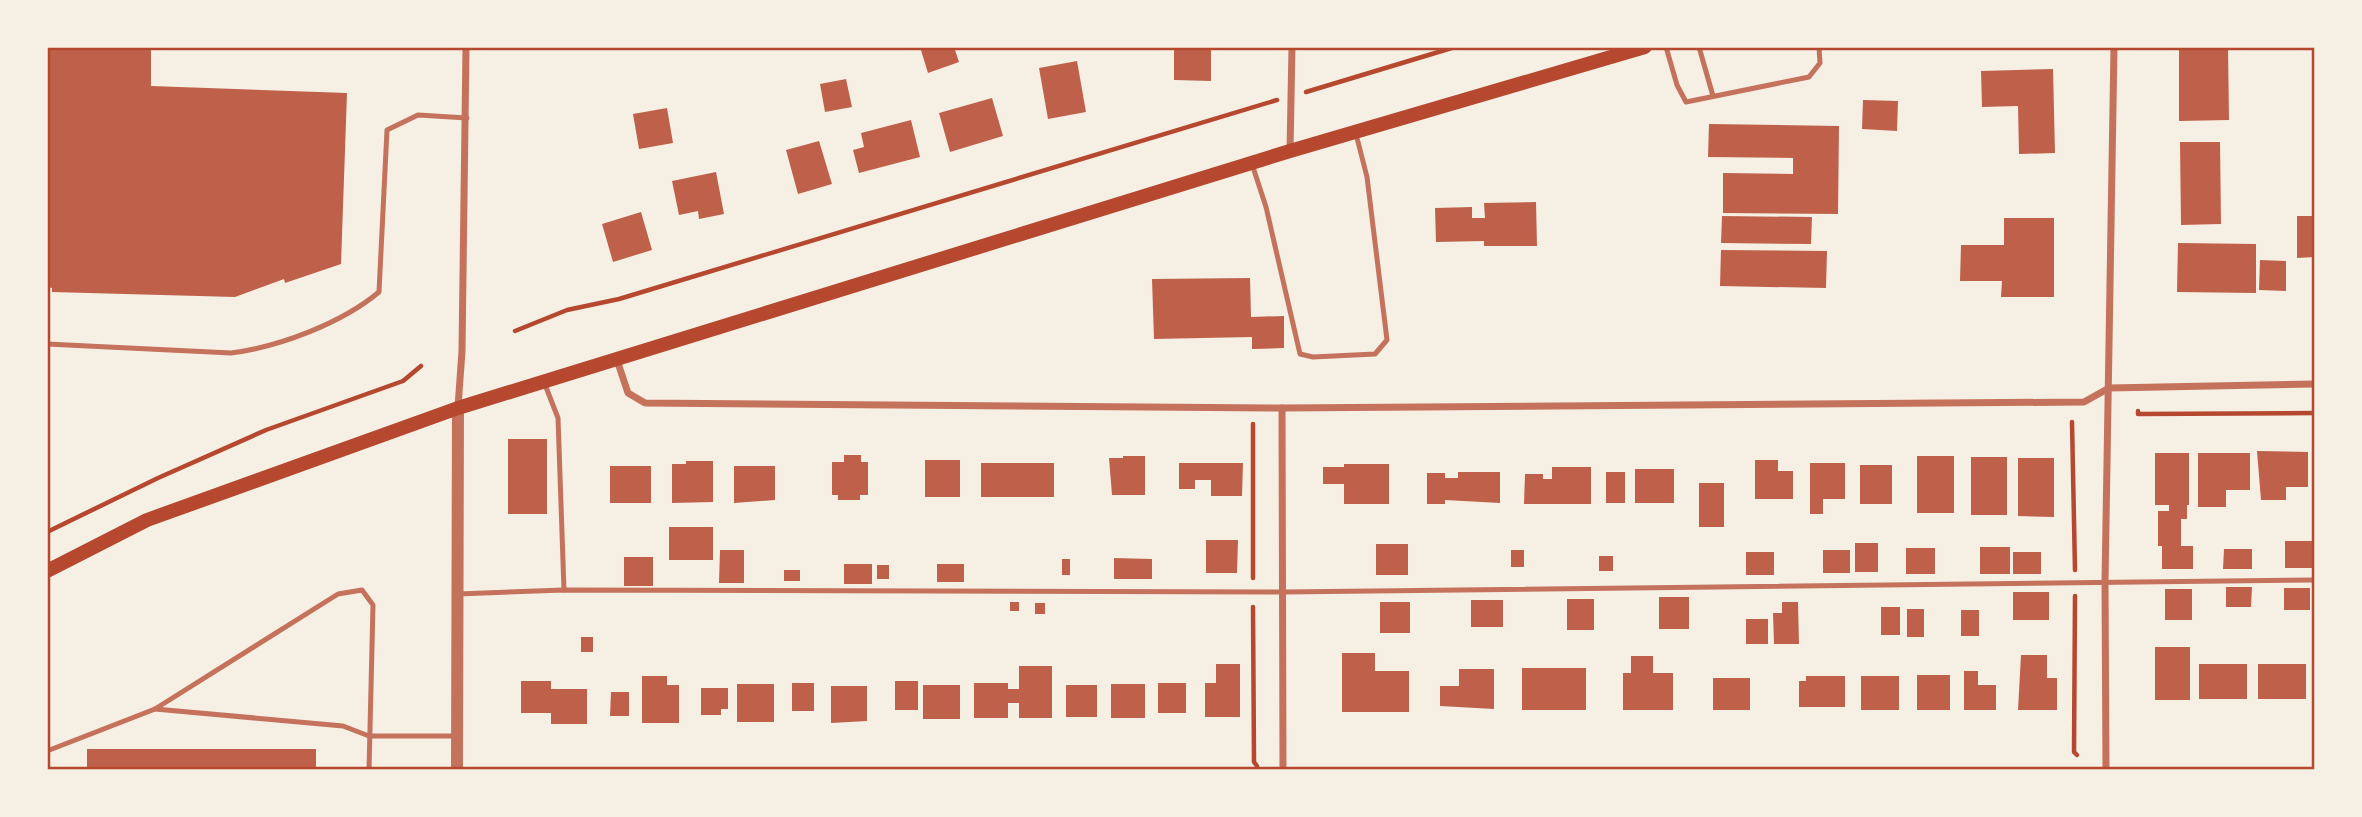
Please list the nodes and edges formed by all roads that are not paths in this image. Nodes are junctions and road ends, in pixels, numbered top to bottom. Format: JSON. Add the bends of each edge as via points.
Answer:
{"nodes":[{"id":1,"x":466,"y":47,"type":"edge"},
{"id":2,"x":1292,"y":47,"type":"edge"},
{"id":3,"x":1645,"y":47,"type":"edge"},
{"id":4,"x":1666,"y":47,"type":"edge"},
{"id":5,"x":1699,"y":47,"type":"edge"},
{"id":6,"x":1819,"y":47,"type":"edge"},
{"id":7,"x":2114,"y":47,"type":"edge"},
{"id":8,"x":1713,"y":96,"type":"junction"},
{"id":9,"x":467,"y":118,"type":"junction"},
{"id":10,"x":1356,"y":132,"type":"junction"},
{"id":11,"x":1290,"y":151,"type":"junction"},
{"id":12,"x":1252,"y":164,"type":"junction"},
{"id":13,"x":47,"y":344,"type":"edge"},
{"id":14,"x":617,"y":360,"type":"junction"},
{"id":15,"x":544,"y":382,"type":"junction"},
{"id":16,"x":2315,"y":384,"type":"edge"},
{"id":17,"x":2109,"y":388,"type":"junction"},
{"id":18,"x":457,"y":408,"type":"junction"},
{"id":19,"x":1282,"y":408,"type":"junction"},
{"id":20,"x":47,"y":571,"type":"edge"},
{"id":21,"x":2315,"y":580,"type":"edge"},
{"id":22,"x":2105,"y":582,"type":"junction"},
{"id":23,"x":564,"y":590,"type":"junction"},
{"id":24,"x":1284,"y":592,"type":"junction"},
{"id":25,"x":455,"y":594,"type":"junction"},
{"id":26,"x":155,"y":709,"type":"junction"},
{"id":27,"x":369,"y":736,"type":"junction"},
{"id":28,"x":457,"y":736,"type":"junction"},
{"id":29,"x":47,"y":751,"type":"edge"},
{"id":30,"x":369,"y":770,"type":"edge"},
{"id":31,"x":457,"y":770,"type":"edge"},
{"id":32,"x":1283,"y":770,"type":"edge"},
{"id":33,"x":2106,"y":770,"type":"edge"}],
"edges":[{"from":1,"to":9,"type":"street"},
{"from":2,"to":11,"type":"street"},
{"from":3,"to":10,"type":"main road"},
{"from":4,"to":8,"type":"lane","via":[[1686,102]]},
{"from":5,"to":8,"type":"lane"},
{"from":6,"to":8,"type":"lane","via":[[1820,63],[1809,77]]},
{"from":7,"to":17,"type":"street"},
{"from":9,"to":13,"type":"lane","via":[[418,115],[387,130],[379,292],[358,310],[261,349],[241,352]]},
{"from":9,"to":18,"type":"street"},
{"from":10,"to":11,"type":"main road"},
{"from":10,"to":12,"type":"lane","via":[[1367,177],[1387,340],[1375,354],[1300,354]]},
{"from":11,"to":12,"type":"main road"},
{"from":12,"to":14,"type":"main road"},
{"from":14,"to":15,"type":"main road"},
{"from":14,"to":19,"type":"street","via":[[628,393],[645,403]]},
{"from":15,"to":18,"type":"main road"},
{"from":15,"to":23,"type":"lane","via":[[558,418]]},
{"from":16,"to":17,"type":"street"},
{"from":17,"to":19,"type":"street","via":[[2084,402]]},
{"from":17,"to":22,"type":"street"},
{"from":18,"to":20,"type":"main road","via":[[148,520]]},
{"from":18,"to":25,"type":"street"},
{"from":19,"to":24,"type":"street"},
{"from":21,"to":22,"type":"lane"},
{"from":22,"to":24,"type":"lane"},
{"from":22,"to":33,"type":"street"},
{"from":23,"to":24,"type":"lane"},
{"from":23,"to":25,"type":"lane"},
{"from":24,"to":32,"type":"street"},
{"from":25,"to":28,"type":"street"},
{"from":26,"to":27,"type":"lane","via":[[343,726]]},
{"from":26,"to":27,"type":"lane","via":[[338,594],[362,590],[373,605]]},
{"from":26,"to":29,"type":"lane"},
{"from":27,"to":28,"type":"lane"},
{"from":27,"to":30,"type":"lane"},
{"from":28,"to":31,"type":"street"}]}
